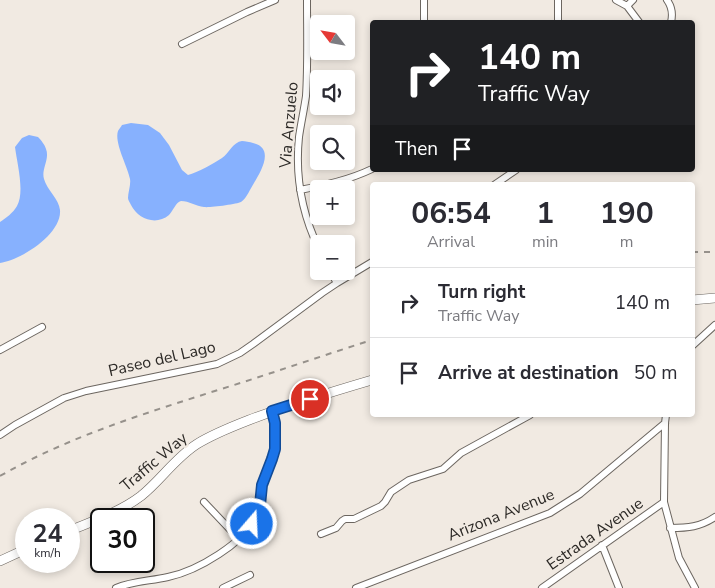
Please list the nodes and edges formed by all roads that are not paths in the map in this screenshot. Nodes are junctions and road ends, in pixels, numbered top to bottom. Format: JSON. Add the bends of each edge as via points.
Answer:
{"nodes":[{"id":1,"x":276,"y":0,"type":"edge"},
{"id":2,"x":307,"y":0,"type":"edge"},
{"id":3,"x":424,"y":0,"type":"edge"},
{"id":4,"x":558,"y":0,"type":"edge"},
{"id":5,"x":616,"y":0,"type":"edge"},
{"id":6,"x":633,"y":0,"type":"edge"},
{"id":7,"x":667,"y":0,"type":"edge"},
{"id":8,"x":627,"y":6,"type":"junction"},
{"id":9,"x":424,"y":20,"type":"edge"},
{"id":10,"x":558,"y":20,"type":"edge"},
{"id":11,"x":638,"y":20,"type":"edge"},
{"id":12,"x":671,"y":20,"type":"edge"},
{"id":13,"x":182,"y":44,"type":"dead end"},
{"id":14,"x":370,"y":170,"type":"edge"},
{"id":15,"x":513,"y":172,"type":"edge"},
{"id":16,"x":498,"y":182,"type":"edge"},
{"id":17,"x":300,"y":190,"type":"junction"},
{"id":18,"x":313,"y":235,"type":"edge"},
{"id":19,"x":370,"y":263,"type":"edge"},
{"id":20,"x":334,"y":280,"type":"edge"},
{"id":21,"x":336,"y":283,"type":"junction"},
{"id":22,"x":715,"y":298,"type":"edge"},
{"id":23,"x":695,"y":300,"type":"edge"},
{"id":24,"x":715,"y":325,"type":"edge"},
{"id":25,"x":42,"y":327,"type":"dead end"},
{"id":26,"x":695,"y":343,"type":"edge"},
{"id":27,"x":0,"y":350,"type":"edge"},
{"id":28,"x":370,"y":381,"type":"edge"},
{"id":29,"x":272,"y":411,"type":"junction"},
{"id":30,"x":526,"y":417,"type":"edge"},
{"id":31,"x":666,"y":417,"type":"edge"},
{"id":32,"x":664,"y":423,"type":"junction"},
{"id":33,"x":0,"y":435,"type":"edge"},
{"id":34,"x":204,"y":502,"type":"dead end"},
{"id":35,"x":664,"y":502,"type":"junction"},
{"id":36,"x":715,"y":517,"type":"edge"},
{"id":37,"x":80,"y":526,"type":"edge"},
{"id":38,"x":670,"y":528,"type":"junction"},
{"id":39,"x":321,"y":534,"type":"dead end"},
{"id":40,"x":238,"y":539,"type":"junction"},
{"id":41,"x":602,"y":545,"type":"junction"},
{"id":42,"x":15,"y":554,"type":"edge"},
{"id":43,"x":0,"y":561,"type":"edge"},
{"id":44,"x":250,"y":575,"type":"dead end"},
{"id":45,"x":545,"y":587,"type":"edge"},
{"id":46,"x":116,"y":588,"type":"edge"},
{"id":47,"x":223,"y":588,"type":"edge"},
{"id":48,"x":356,"y":588,"type":"edge"},
{"id":49,"x":619,"y":588,"type":"edge"},
{"id":50,"x":695,"y":588,"type":"edge"}],
"edges":[{"from":1,"to":13,"type":"street"},
{"from":2,"to":17,"type":"street","name":"Via Anzuelo","via":[[307,76],[298,153]]},
{"from":3,"to":9,"type":"street"},
{"from":4,"to":10,"type":"street"},
{"from":5,"to":8,"type":"street"},
{"from":6,"to":8,"type":"street"},
{"from":7,"to":12,"type":"street","via":[[672,9]]},
{"from":8,"to":11,"type":"street"},
{"from":14,"to":17,"type":"street","via":[[330,185]]},
{"from":15,"to":16,"type":"street"},
{"from":17,"to":18,"type":"street","name":"Via Anzuelo"},
{"from":19,"to":21,"type":"street","name":"Paseo del Lago"},
{"from":20,"to":21,"type":"street"},
{"from":21,"to":33,"type":"street","name":"Paseo del Lago","via":[[240,353],[217,364],[64,398]]},
{"from":22,"to":23,"type":"street"},
{"from":24,"to":26,"type":"street"},
{"from":25,"to":27,"type":"street"},
{"from":28,"to":29,"type":"street","name":"Traffic Way"},
{"from":29,"to":37,"type":"street","name":"Traffic Way","via":[[196,444],[131,503]]},
{"from":29,"to":40,"type":"street","via":[[276,444],[262,485],[260,505],[249,529]]},
{"from":30,"to":39,"type":"street","via":[[461,454],[443,468],[409,480],[391,492],[381,506],[354,520],[345,519],[336,528]]},
{"from":31,"to":32,"type":"street"},
{"from":32,"to":35,"type":"street"},
{"from":32,"to":48,"type":"street","name":"Arizona Avenue","via":[[580,494],[550,513]]},
{"from":34,"to":40,"type":"street"},
{"from":35,"to":38,"type":"street"},
{"from":35,"to":41,"type":"street","name":"Estrada Avenue"},
{"from":36,"to":38,"type":"street","via":[[690,528]]},
{"from":38,"to":50,"type":"street","via":[[679,558]]},
{"from":40,"to":46,"type":"street","via":[[207,562],[179,574]]},
{"from":41,"to":45,"type":"street","name":"Estrada Avenue"},
{"from":41,"to":49,"type":"street"},
{"from":42,"to":43,"type":"street"},
{"from":44,"to":47,"type":"street"}]}
